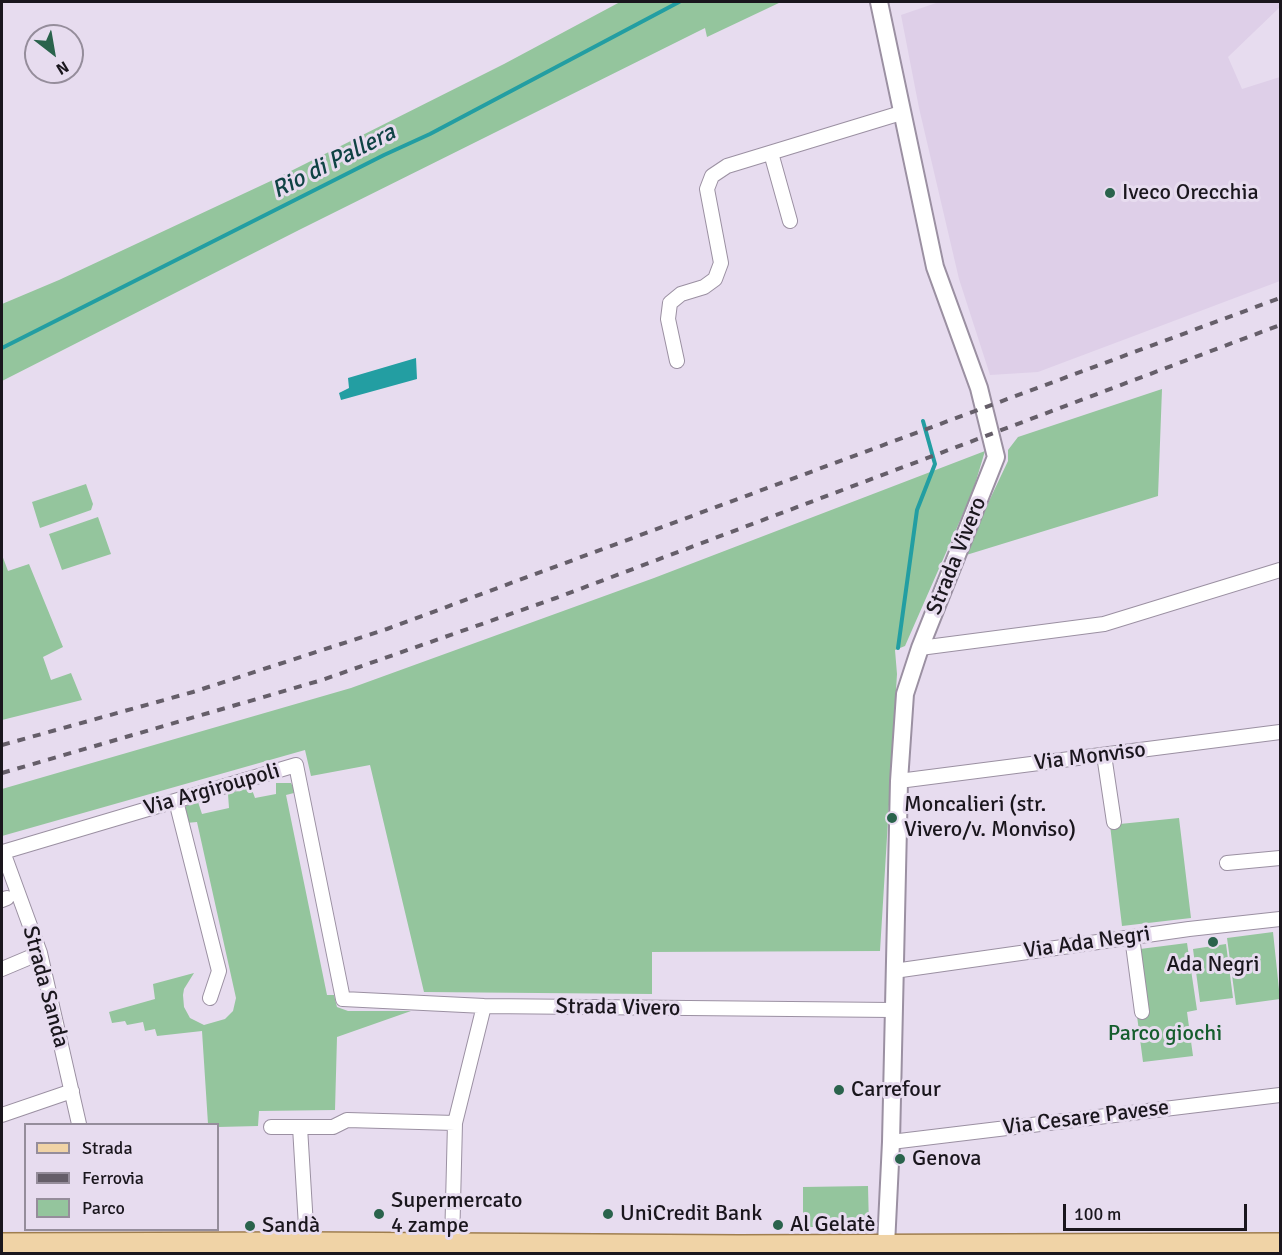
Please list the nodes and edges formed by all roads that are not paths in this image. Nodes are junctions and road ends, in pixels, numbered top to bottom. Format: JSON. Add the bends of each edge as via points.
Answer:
{"nodes":[{"id":1,"x":879,"y":2,"type":"edge"},
{"id":2,"x":901,"y":113,"type":"junction"},
{"id":3,"x":771,"y":153,"type":"junction"},
{"id":4,"x":790,"y":221,"type":"dead end"},
{"id":5,"x":677,"y":361,"type":"dead end"},
{"id":6,"x":1281,"y":570,"type":"edge"},
{"id":7,"x":920,"y":648,"type":"junction"},
{"id":8,"x":1281,"y":732,"type":"edge"},
{"id":9,"x":1104,"y":755,"type":"junction"},
{"id":10,"x":899,"y":781,"type":"junction"},
{"id":11,"x":176,"y":801,"type":"junction"},
{"id":12,"x":1114,"y":822,"type":"dead end"},
{"id":13,"x":3,"y":852,"type":"edge"},
{"id":14,"x":1281,"y":858,"type":"edge"},
{"id":15,"x":1227,"y":863,"type":"dead end"},
{"id":16,"x":1281,"y":919,"type":"edge"},
{"id":17,"x":1132,"y":937,"type":"junction"},
{"id":18,"x":40,"y":954,"type":"junction"},
{"id":19,"x":2,"y":969,"type":"edge"},
{"id":20,"x":894,"y":971,"type":"junction"},
{"id":21,"x":210,"y":998,"type":"dead end"},
{"id":22,"x":343,"y":999,"type":"joint"},
{"id":23,"x":484,"y":1006,"type":"junction"},
{"id":24,"x":892,"y":1010,"type":"junction"},
{"id":25,"x":1142,"y":1012,"type":"dead end"},
{"id":26,"x":72,"y":1092,"type":"junction"},
{"id":27,"x":1281,"y":1095,"type":"edge"},
{"id":28,"x":2,"y":1115,"type":"edge"},
{"id":29,"x":80,"y":1123,"type":"edge"},
{"id":30,"x":455,"y":1124,"type":"junction"},
{"id":31,"x":271,"y":1127,"type":"dead end"},
{"id":32,"x":300,"y":1127,"type":"junction"},
{"id":33,"x":891,"y":1142,"type":"junction"},
{"id":34,"x":90,"y":1237,"type":"edge"},
{"id":35,"x":307,"y":1243,"type":"junction"},
{"id":36,"x":2,"y":1244,"type":"edge"},
{"id":37,"x":452,"y":1244,"type":"junction"},
{"id":38,"x":1281,"y":1244,"type":"edge"},
{"id":39,"x":886,"y":1245,"type":"junction"},
{"id":40,"x":157,"y":1249,"type":"edge"},
{"id":41,"x":1059,"y":1249,"type":"edge"},
{"id":42,"x":740,"y":1250,"type":"edge"}],
"edges":[{"from":1,"to":2,"type":"street","name":"Strada Vivero"},
{"from":2,"to":3,"type":"street"},
{"from":2,"to":7,"type":"street","name":"Strada Vivero","via":[[935,267],[979,388],[996,457]]},
{"from":3,"to":4,"type":"street"},
{"from":3,"to":5,"type":"street","via":[[727,166],[712,176],[707,189],[721,263],[715,279],[670,303],[668,319]]},
{"from":6,"to":7,"type":"street","via":[[1104,624]]},
{"from":7,"to":10,"type":"street","name":"Strada Vivero","via":[[905,694]]},
{"from":8,"to":9,"type":"street","name":"Via Monviso"},
{"from":9,"to":10,"type":"street","name":"Via Monviso"},
{"from":9,"to":12,"type":"street"},
{"from":10,"to":20,"type":"street","name":"Strada Vivero"},
{"from":11,"to":13,"type":"street","name":"Via Argiroupoli"},
{"from":11,"to":21,"type":"street","via":[[219,971]]},
{"from":11,"to":22,"type":"street","name":"Via Argiroupoli","via":[[296,765]]},
{"from":13,"to":18,"type":"street","name":"Strada Sanda"},
{"from":14,"to":15,"type":"street"},
{"from":16,"to":17,"type":"street","name":"Via Ada Negri"},
{"from":17,"to":20,"type":"street","name":"Via Ada Negri"},
{"from":17,"to":25,"type":"street"},
{"from":18,"to":19,"type":"street"},
{"from":18,"to":26,"type":"street","name":"Strada Sanda"},
{"from":20,"to":24,"type":"street","name":"Strada Vivero"},
{"from":22,"to":23,"type":"street","name":"Strada Vivero"},
{"from":23,"to":24,"type":"street","name":"Strada Vivero"},
{"from":23,"to":30,"type":"street"},
{"from":24,"to":33,"type":"street","name":"Strada Vivero"},
{"from":26,"to":28,"type":"street"},
{"from":26,"to":29,"type":"street","name":"Strada Sanda"},
{"from":27,"to":33,"type":"street","name":"Via Cesare Pavese"},
{"from":30,"to":32,"type":"street","via":[[347,1120],[333,1127]]},
{"from":30,"to":37,"type":"street"},
{"from":31,"to":32,"type":"street"},
{"from":32,"to":35,"type":"street"},
{"from":33,"to":39,"type":"street","name":"Strada Vivero"},
{"from":34,"to":36,"type":"main road"},
{"from":34,"to":40,"type":"main road"},
{"from":35,"to":37,"type":"main road"},
{"from":35,"to":40,"type":"main road"},
{"from":37,"to":42,"type":"main road"},
{"from":38,"to":41,"type":"main road"},
{"from":39,"to":41,"type":"main road"},
{"from":39,"to":42,"type":"main road"}]}
